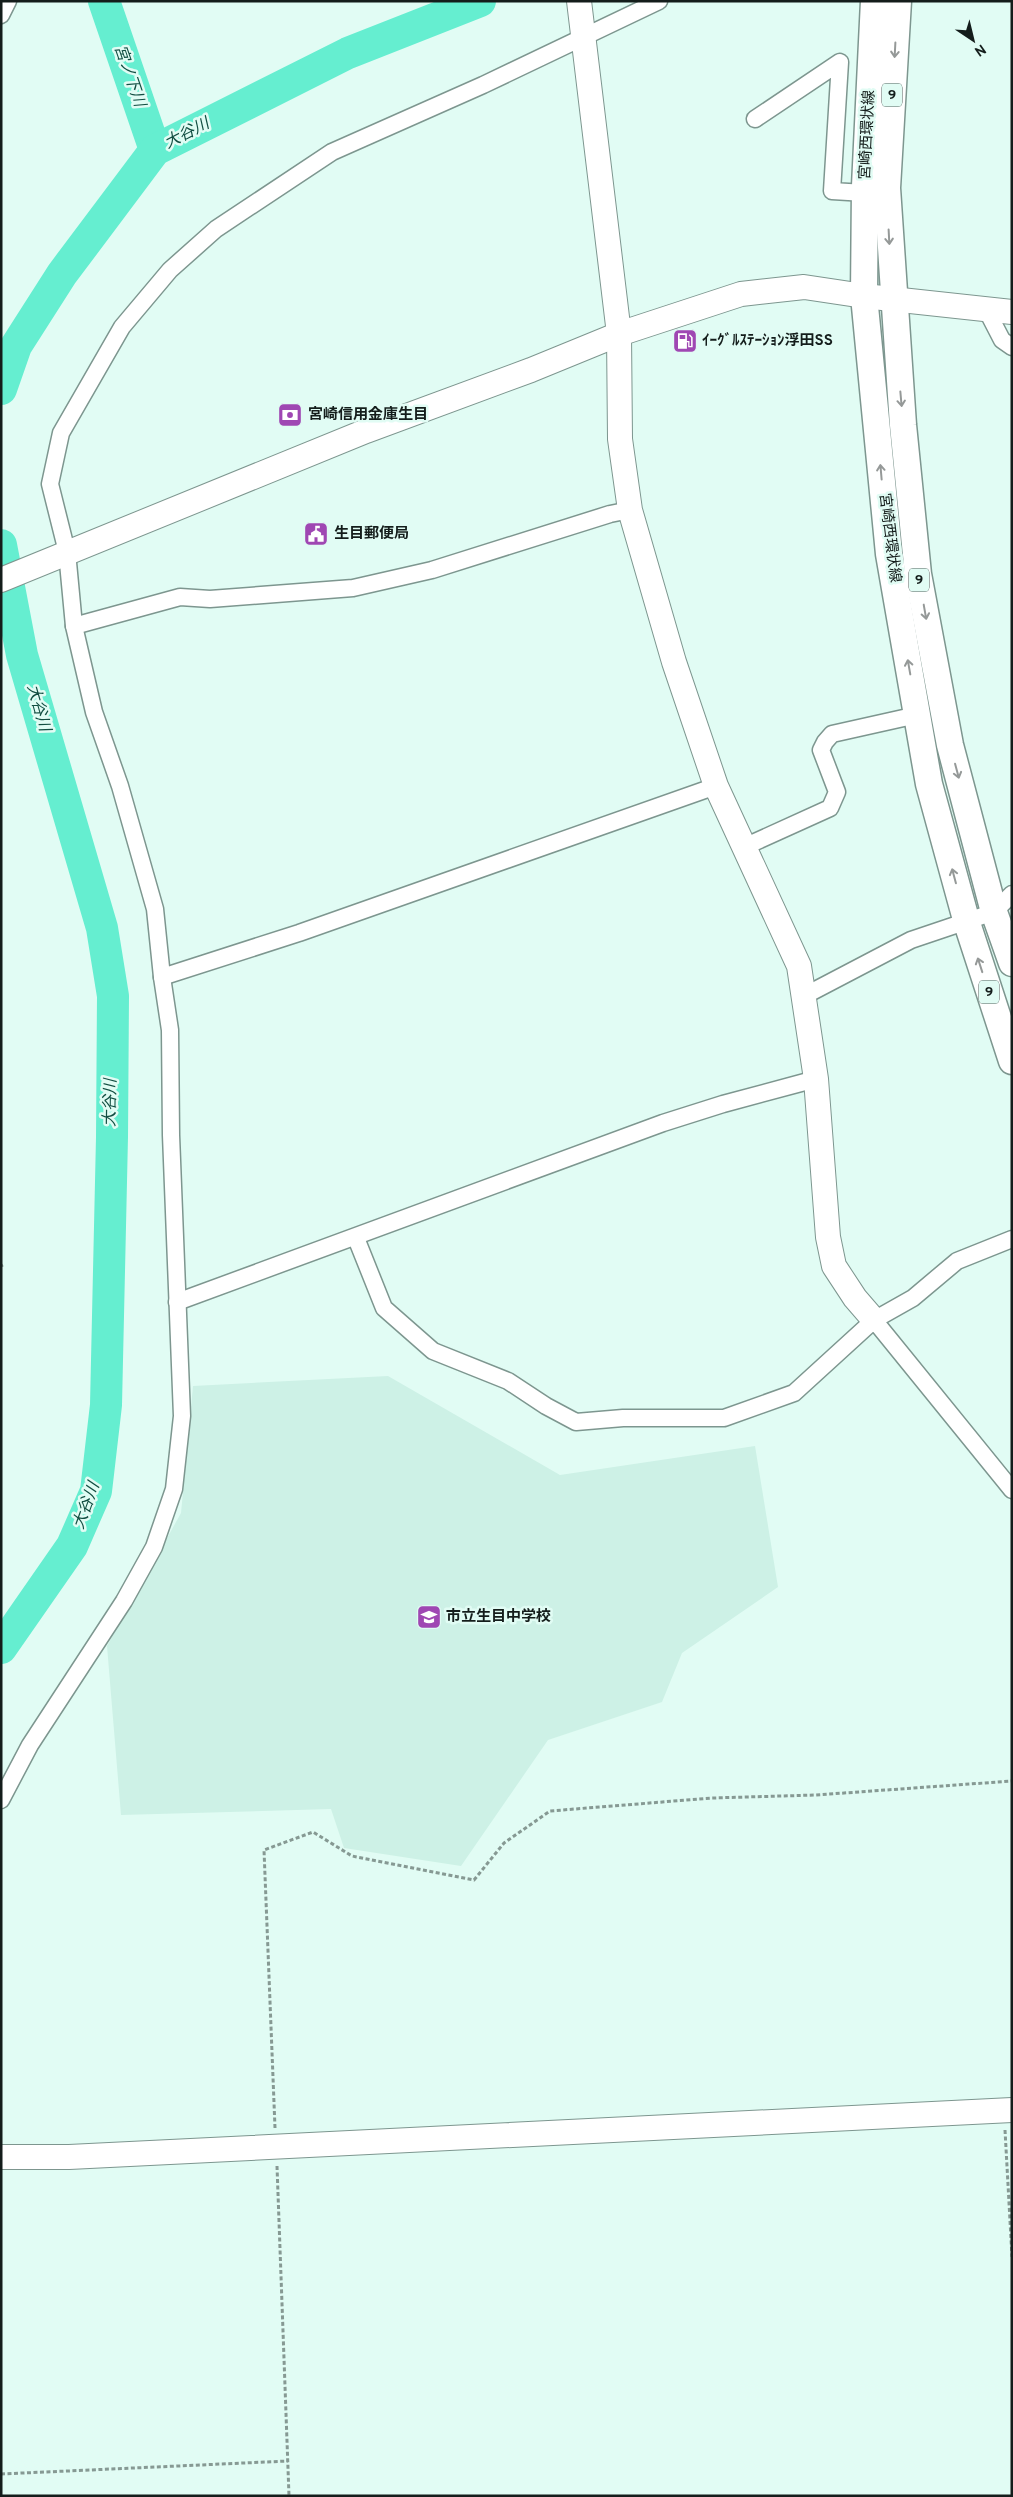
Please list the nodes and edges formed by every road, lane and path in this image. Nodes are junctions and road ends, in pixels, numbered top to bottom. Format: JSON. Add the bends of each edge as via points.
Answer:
{"nodes":[{"id":1,"x":8,"y":1,"type":"edge"},
{"id":2,"x":659,"y":1,"type":"edge"},
{"id":3,"x":874,"y":1,"type":"edge"},
{"id":4,"x":898,"y":1,"type":"edge"},
{"id":5,"x":1,"y":15,"type":"edge"},
{"id":6,"x":582,"y":18,"type":"edge"},
{"id":7,"x":755,"y":119,"type":"dead end"},
{"id":8,"x":872,"y":189,"type":"junction"},
{"id":9,"x":864,"y":296,"type":"junction"},
{"id":10,"x":893,"y":299,"type":"junction"},
{"id":11,"x":986,"y":309,"type":"junction"},
{"id":12,"x":1012,"y":312,"type":"edge"},
{"id":13,"x":619,"y":334,"type":"junction"},
{"id":14,"x":1012,"y":347,"type":"edge"},
{"id":15,"x":630,"y":510,"type":"junction"},
{"id":16,"x":67,"y":552,"type":"junction"},
{"id":17,"x":1,"y":580,"type":"edge"},
{"id":18,"x":74,"y":626,"type":"junction"},
{"id":19,"x":917,"y":715,"type":"junction"},
{"id":20,"x":716,"y":786,"type":"junction"},
{"id":21,"x":744,"y":846,"type":"junction"},
{"id":22,"x":1003,"y":903,"type":"edge"},
{"id":23,"x":967,"y":923,"type":"junction"},
{"id":24,"x":1011,"y":959,"type":"edge"},
{"id":25,"x":162,"y":977,"type":"junction"},
{"id":26,"x":804,"y":996,"type":"junction"},
{"id":27,"x":1012,"y":1061,"type":"edge"},
{"id":28,"x":816,"y":1079,"type":"junction"},
{"id":29,"x":356,"y":1238,"type":"junction"},
{"id":30,"x":1012,"y":1239,"type":"edge"},
{"id":31,"x":177,"y":1302,"type":"junction"},
{"id":32,"x":874,"y":1320,"type":"junction"},
{"id":33,"x":1012,"y":1490,"type":"edge"},
{"id":34,"x":1012,"y":1781,"type":"edge"},
{"id":35,"x":1,"y":1800,"type":"edge"},
{"id":36,"x":1008,"y":2110,"type":"edge"},
{"id":37,"x":276,"y":2145,"type":"junction"},
{"id":38,"x":1,"y":2157,"type":"edge"},
{"id":39,"x":1012,"y":2257,"type":"edge"},
{"id":40,"x":288,"y":2461,"type":"junction"},
{"id":41,"x":1,"y":2474,"type":"edge"},
{"id":42,"x":289,"y":2496,"type":"edge"}],
"edges":[{"from":1,"to":5,"type":"street"},
{"from":2,"to":6,"type":"street"},
{"from":3,"to":8,"type":"main road","name":"宮崎西環状線","number":"9"},
{"from":4,"to":8,"type":"main road","name":"宮崎西環状線","number":"9","one_way":true},
{"from":6,"to":13,"type":"street"},
{"from":6,"to":16,"type":"street","via":[[483,85],[332,152],[216,229],[170,270],[122,326],[61,433],[50,484]]},
{"from":7,"to":8,"type":"street","via":[[840,62],[832,191]]},
{"from":8,"to":9,"type":"main road","name":"宮崎西環状線","number":"9"},
{"from":8,"to":10,"type":"main road","name":"宮崎西環状線","number":"9","one_way":true},
{"from":9,"to":10,"type":"street"},
{"from":9,"to":13,"type":"street","via":[[804,287],[741,294]]},
{"from":19,"to":9,"type":"main road","name":"宮崎西環状線","number":"9","one_way":true,"via":[[888,554]]},
{"from":10,"to":11,"type":"street"},
{"from":10,"to":22,"type":"main road","name":"宮崎西環状線","number":"9","one_way":true,"via":[[918,574],[950,746]]},
{"from":11,"to":12,"type":"street"},
{"from":11,"to":14,"type":"street","via":[[1002,340]]},
{"from":13,"to":15,"type":"street","via":[[620,440]]},
{"from":13,"to":16,"type":"street","via":[[366,431]]},
{"from":15,"to":18,"type":"street","via":[[432,570],[353,588],[210,599],[180,597]]},
{"from":15,"to":20,"type":"street","via":[[674,662]]},
{"from":16,"to":17,"type":"street"},
{"from":16,"to":18,"type":"street"},
{"from":18,"to":25,"type":"street","via":[[94,712],[120,786],[155,909]]},
{"from":19,"to":21,"type":"street","via":[[832,734],[821,750],[837,792],[830,808]]},
{"from":23,"to":19,"type":"main road","name":"宮崎西環状線","number":"9","one_way":true,"via":[[929,784]]},
{"from":20,"to":21,"type":"street"},
{"from":20,"to":25,"type":"street","via":[[308,930]]},
{"from":21,"to":26,"type":"street","via":[[799,966]]},
{"from":22,"to":23,"type":"street"},
{"from":22,"to":24,"type":"main road","name":"宮崎西環状線","number":"9"},
{"from":23,"to":26,"type":"street","via":[[911,940]]},
{"from":27,"to":23,"type":"main road","name":"宮崎西環状線","number":"9","one_way":true},
{"from":25,"to":31,"type":"street","via":[[170,1030]]},
{"from":26,"to":28,"type":"street"},
{"from":28,"to":29,"type":"street","via":[[663,1124]]},
{"from":28,"to":32,"type":"street","via":[[828,1237],[834,1266]]},
{"from":29,"to":31,"type":"street"},
{"from":29,"to":32,"type":"street","via":[[384,1308],[433,1350],[508,1381],[576,1422],[623,1418],[724,1418],[794,1392]]},
{"from":30,"to":32,"type":"street","via":[[957,1261],[913,1298]]},
{"from":31,"to":35,"type":"street","via":[[182,1416],[174,1489],[154,1547],[124,1601],[30,1745]]},
{"from":32,"to":33,"type":"street"},
{"from":34,"to":37,"type":"path","via":[[550,1810],[504,1843],[474,1880],[352,1856],[313,1832],[264,1850]]},
{"from":36,"to":37,"type":"street"},
{"from":36,"to":39,"type":"path"},
{"from":37,"to":38,"type":"street"},
{"from":37,"to":40,"type":"path"},
{"from":40,"to":41,"type":"path"},
{"from":40,"to":42,"type":"path"}]}
